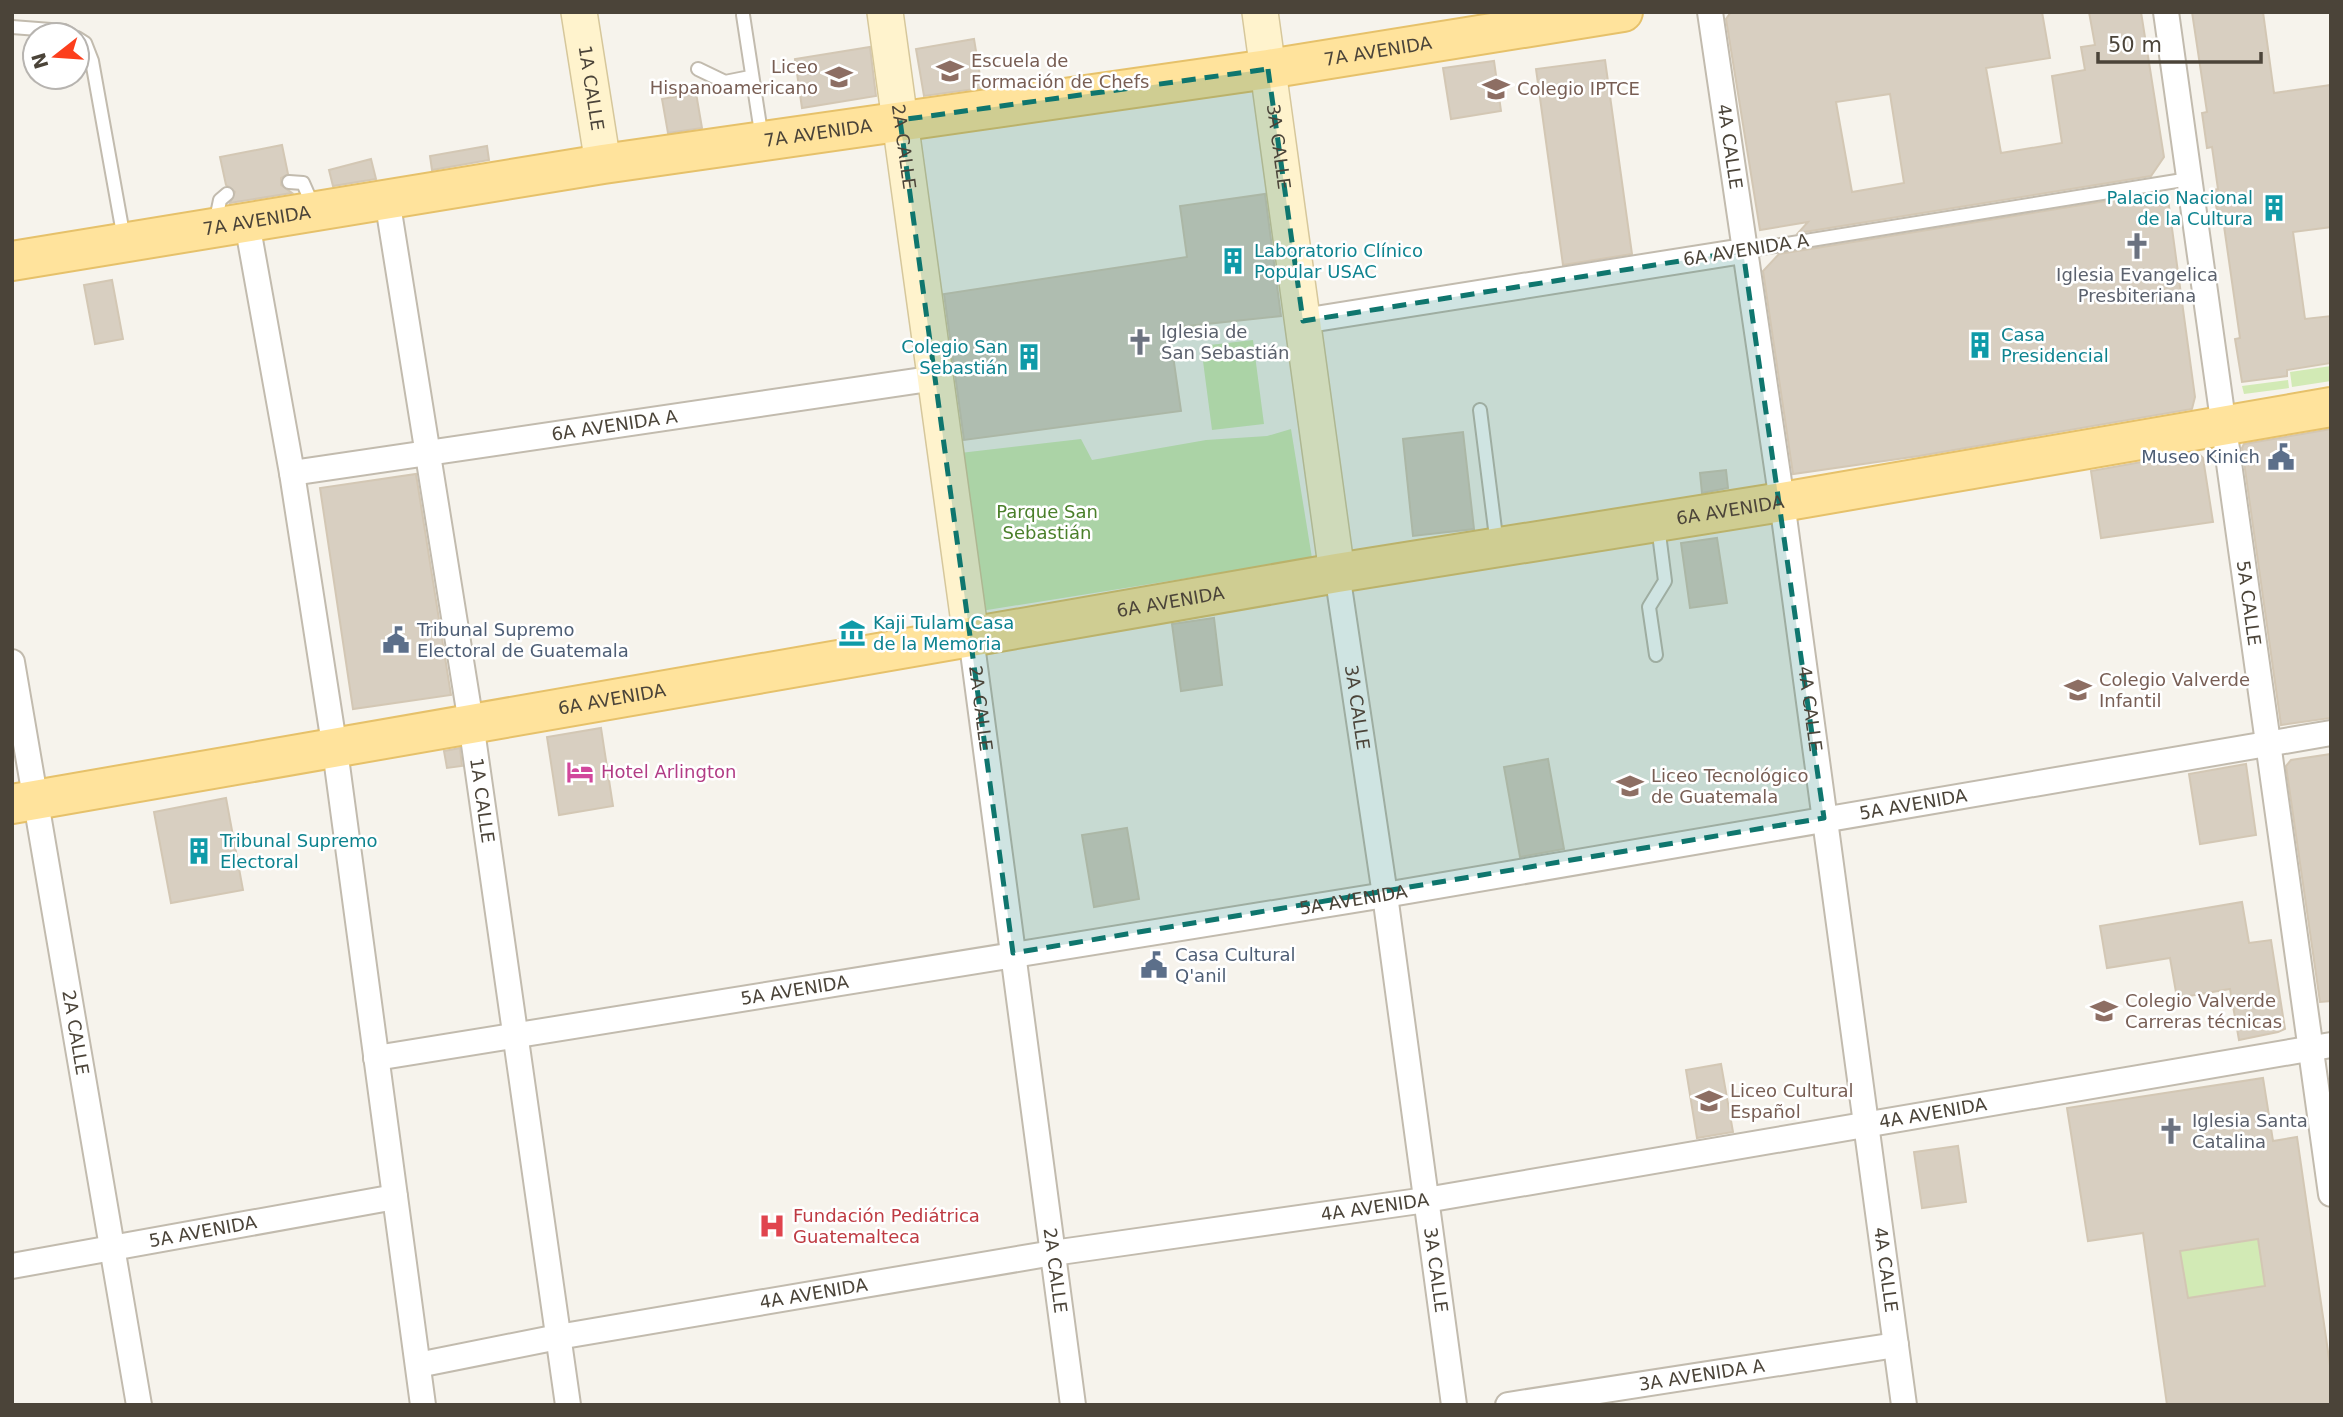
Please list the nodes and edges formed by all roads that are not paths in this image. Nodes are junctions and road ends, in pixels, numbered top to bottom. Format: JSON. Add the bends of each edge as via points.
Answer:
{"nodes":[{"id":1,"x":579,"y":12,"type":"edge"},
{"id":2,"x":886,"y":12,"type":"edge"},
{"id":3,"x":1260,"y":12,"type":"edge"},
{"id":4,"x":1623,"y":12,"type":"edge"},
{"id":5,"x":1710,"y":12,"type":"edge"},
{"id":6,"x":2166,"y":12,"type":"edge"},
{"id":7,"x":743,"y":15,"type":"dead end"},
{"id":8,"x":91,"y":58,"type":"edge"},
{"id":9,"x":698,"y":69,"type":"dead end"},
{"id":10,"x":1268,"y":69,"type":"junction"},
{"id":11,"x":750,"y":77,"type":"junction"},
{"id":12,"x":900,"y":120,"type":"junction"},
{"id":13,"x":762,"y":141,"type":"junction"},
{"id":14,"x":603,"y":164,"type":"junction"},
{"id":15,"x":2189,"y":179,"type":"junction"},
{"id":16,"x":289,"y":182,"type":"dead end"},
{"id":17,"x":387,"y":200,"type":"junction"},
{"id":18,"x":316,"y":211,"type":"junction"},
{"id":19,"x":229,"y":215,"type":"junction"},
{"id":20,"x":125,"y":243,"type":"junction"},
{"id":21,"x":1743,"y":251,"type":"junction"},
{"id":22,"x":12,"y":261,"type":"edge"},
{"id":23,"x":1303,"y":321,"type":"junction"},
{"id":24,"x":936,"y":378,"type":"junction"},
{"id":25,"x":2331,"y":407,"type":"edge"},
{"id":26,"x":1480,"y":410,"type":"dead end"},
{"id":27,"x":2224,"y":426,"type":"junction"},
{"id":28,"x":429,"y":452,"type":"junction"},
{"id":29,"x":292,"y":472,"type":"junction"},
{"id":30,"x":1782,"y":502,"type":"junction"},
{"id":31,"x":1657,"y":522,"type":"junction"},
{"id":32,"x":1498,"y":548,"type":"junction"},
{"id":33,"x":1337,"y":573,"type":"junction"},
{"id":34,"x":971,"y":637,"type":"junction"},
{"id":35,"x":1656,"y":655,"type":"dead end"},
{"id":36,"x":12,"y":662,"type":"edge"},
{"id":37,"x":471,"y":723,"type":"junction"},
{"id":38,"x":2331,"y":733,"type":"edge"},
{"id":39,"x":2268,"y":743,"type":"junction"},
{"id":40,"x":335,"y":750,"type":"junction"},
{"id":41,"x":25,"y":802,"type":"edge"},
{"id":42,"x":1824,"y":818,"type":"junction"},
{"id":43,"x":1385,"y":895,"type":"junction"},
{"id":44,"x":1013,"y":953,"type":"junction"},
{"id":45,"x":514,"y":1035,"type":"junction"},
{"id":46,"x":2321,"y":1047,"type":"edge"},
{"id":47,"x":376,"y":1058,"type":"junction"},
{"id":48,"x":1865,"y":1126,"type":"junction"},
{"id":49,"x":2331,"y":1194,"type":"edge"},
{"id":50,"x":395,"y":1197,"type":"junction"},
{"id":51,"x":1426,"y":1200,"type":"junction"},
{"id":52,"x":111,"y":1248,"type":"junction"},
{"id":53,"x":1053,"y":1253,"type":"junction"},
{"id":54,"x":12,"y":1266,"type":"edge"},
{"id":55,"x":558,"y":1337,"type":"junction"},
{"id":56,"x":1896,"y":1345,"type":"junction"},
{"id":57,"x":418,"y":1366,"type":"junction"},
{"id":58,"x":139,"y":1405,"type":"edge"},
{"id":59,"x":423,"y":1405,"type":"edge"},
{"id":60,"x":568,"y":1405,"type":"edge"},
{"id":61,"x":1073,"y":1405,"type":"edge"},
{"id":62,"x":1454,"y":1405,"type":"edge"},
{"id":63,"x":1508,"y":1405,"type":"edge"},
{"id":64,"x":1904,"y":1405,"type":"edge"}],
"edges":[{"from":1,"to":14,"type":"street","name":"1A CALLE"},
{"from":2,"to":12,"type":"street","name":"2A CALLE"},
{"from":3,"to":10,"type":"street","name":"3A CALLE"},
{"from":4,"to":10,"type":"main road","name":"7A AVENIDA"},
{"from":5,"to":21,"type":"street","name":"4A CALLE"},
{"from":6,"to":15,"type":"street","name":"5A CALLE"},
{"from":7,"to":11,"type":"lane"},
{"from":8,"to":20,"type":"lane"},
{"from":9,"to":11,"type":"lane","via":[[725,82]]},
{"from":10,"to":12,"type":"main road","name":"7A AVENIDA"},
{"from":10,"to":23,"type":"street","name":"3A CALLE"},
{"from":11,"to":13,"type":"lane"},
{"from":12,"to":13,"type":"main road","name":"7A AVENIDA"},
{"from":12,"to":24,"type":"street","name":"2A CALLE"},
{"from":13,"to":14,"type":"main road","name":"7A AVENIDA"},
{"from":14,"to":17,"type":"main road","name":"7A AVENIDA"},
{"from":15,"to":21,"type":"lane","name":"6A AVENIDA A"},
{"from":15,"to":27,"type":"street","name":"5A CALLE"},
{"from":16,"to":18,"type":"lane","via":[[303,183]]},
{"from":17,"to":18,"type":"main road","name":"7A AVENIDA"},
{"from":17,"to":28,"type":"street","name":"1A CALLE"},
{"from":18,"to":19,"type":"main road","name":"7A AVENIDA"},
{"from":19,"to":20,"type":"main road","name":"7A AVENIDA"},
{"from":19,"to":29,"type":"street"},
{"from":20,"to":22,"type":"main road","name":"7A AVENIDA"},
{"from":21,"to":23,"type":"street","name":"6A AVENIDA A"},
{"from":21,"to":30,"type":"street","name":"4A CALLE"},
{"from":23,"to":33,"type":"street","name":"3A CALLE"},
{"from":24,"to":28,"type":"street","name":"6A AVENIDA A"},
{"from":24,"to":34,"type":"street","name":"2A CALLE"},
{"from":25,"to":27,"type":"main road","name":"6A AVENIDA"},
{"from":26,"to":32,"type":"lane"},
{"from":27,"to":30,"type":"main road","name":"6A AVENIDA"},
{"from":27,"to":39,"type":"street","name":"5A CALLE"},
{"from":28,"to":29,"type":"street","name":"6A AVENIDA A"},
{"from":28,"to":37,"type":"street","name":"1A CALLE"},
{"from":29,"to":40,"type":"street"},
{"from":30,"to":31,"type":"main road","name":"6A AVENIDA"},
{"from":30,"to":42,"type":"street","name":"4A CALLE"},
{"from":31,"to":32,"type":"main road","name":"6A AVENIDA"},
{"from":31,"to":35,"type":"lane","via":[[1665,581],[1649,607]]},
{"from":32,"to":33,"type":"main road","name":"6A AVENIDA"},
{"from":33,"to":34,"type":"main road","name":"6A AVENIDA"},
{"from":33,"to":43,"type":"street","name":"3A CALLE"},
{"from":34,"to":37,"type":"main road","name":"6A AVENIDA"},
{"from":34,"to":44,"type":"street","name":"2A CALLE"},
{"from":36,"to":41,"type":"street","name":"2A CALLE"},
{"from":37,"to":40,"type":"main road","name":"6A AVENIDA"},
{"from":37,"to":45,"type":"street","name":"1A CALLE"},
{"from":38,"to":39,"type":"street","name":"5A AVENIDA"},
{"from":39,"to":42,"type":"street","name":"5A AVENIDA"},
{"from":39,"to":46,"type":"street","name":"5A CALLE"},
{"from":40,"to":41,"type":"main road","name":"6A AVENIDA"},
{"from":40,"to":47,"type":"street"},
{"from":41,"to":52,"type":"street","name":"2A CALLE"},
{"from":42,"to":43,"type":"street","name":"5A AVENIDA"},
{"from":42,"to":48,"type":"street","name":"4A CALLE"},
{"from":43,"to":44,"type":"street","name":"5A AVENIDA"},
{"from":43,"to":51,"type":"street","name":"3A CALLE"},
{"from":44,"to":45,"type":"street","name":"5A AVENIDA"},
{"from":44,"to":53,"type":"street","name":"2A CALLE"},
{"from":45,"to":47,"type":"street","name":"5A AVENIDA"},
{"from":45,"to":55,"type":"street","name":"1A CALLE"},
{"from":46,"to":48,"type":"street","name":"4A AVENIDA"},
{"from":46,"to":49,"type":"street","name":"5A CALLE"},
{"from":47,"to":50,"type":"street"},
{"from":48,"to":51,"type":"street","name":"4A AVENIDA"},
{"from":48,"to":56,"type":"street","name":"4A CALLE"},
{"from":50,"to":52,"type":"street","name":"5A AVENIDA"},
{"from":50,"to":57,"type":"street"},
{"from":51,"to":53,"type":"street","name":"4A AVENIDA"},
{"from":51,"to":62,"type":"street","name":"3A CALLE"},
{"from":52,"to":54,"type":"street","name":"5A AVENIDA"},
{"from":52,"to":58,"type":"street","name":"2A CALLE"},
{"from":53,"to":55,"type":"street","name":"4A AVENIDA"},
{"from":53,"to":61,"type":"street","name":"2A CALLE"},
{"from":55,"to":57,"type":"street","name":"4A AVENIDA"},
{"from":55,"to":60,"type":"street","name":"1A CALLE"},
{"from":56,"to":63,"type":"street","name":"3A AVENIDA A"},
{"from":56,"to":64,"type":"street","name":"4A CALLE"},
{"from":57,"to":59,"type":"street"}]}
